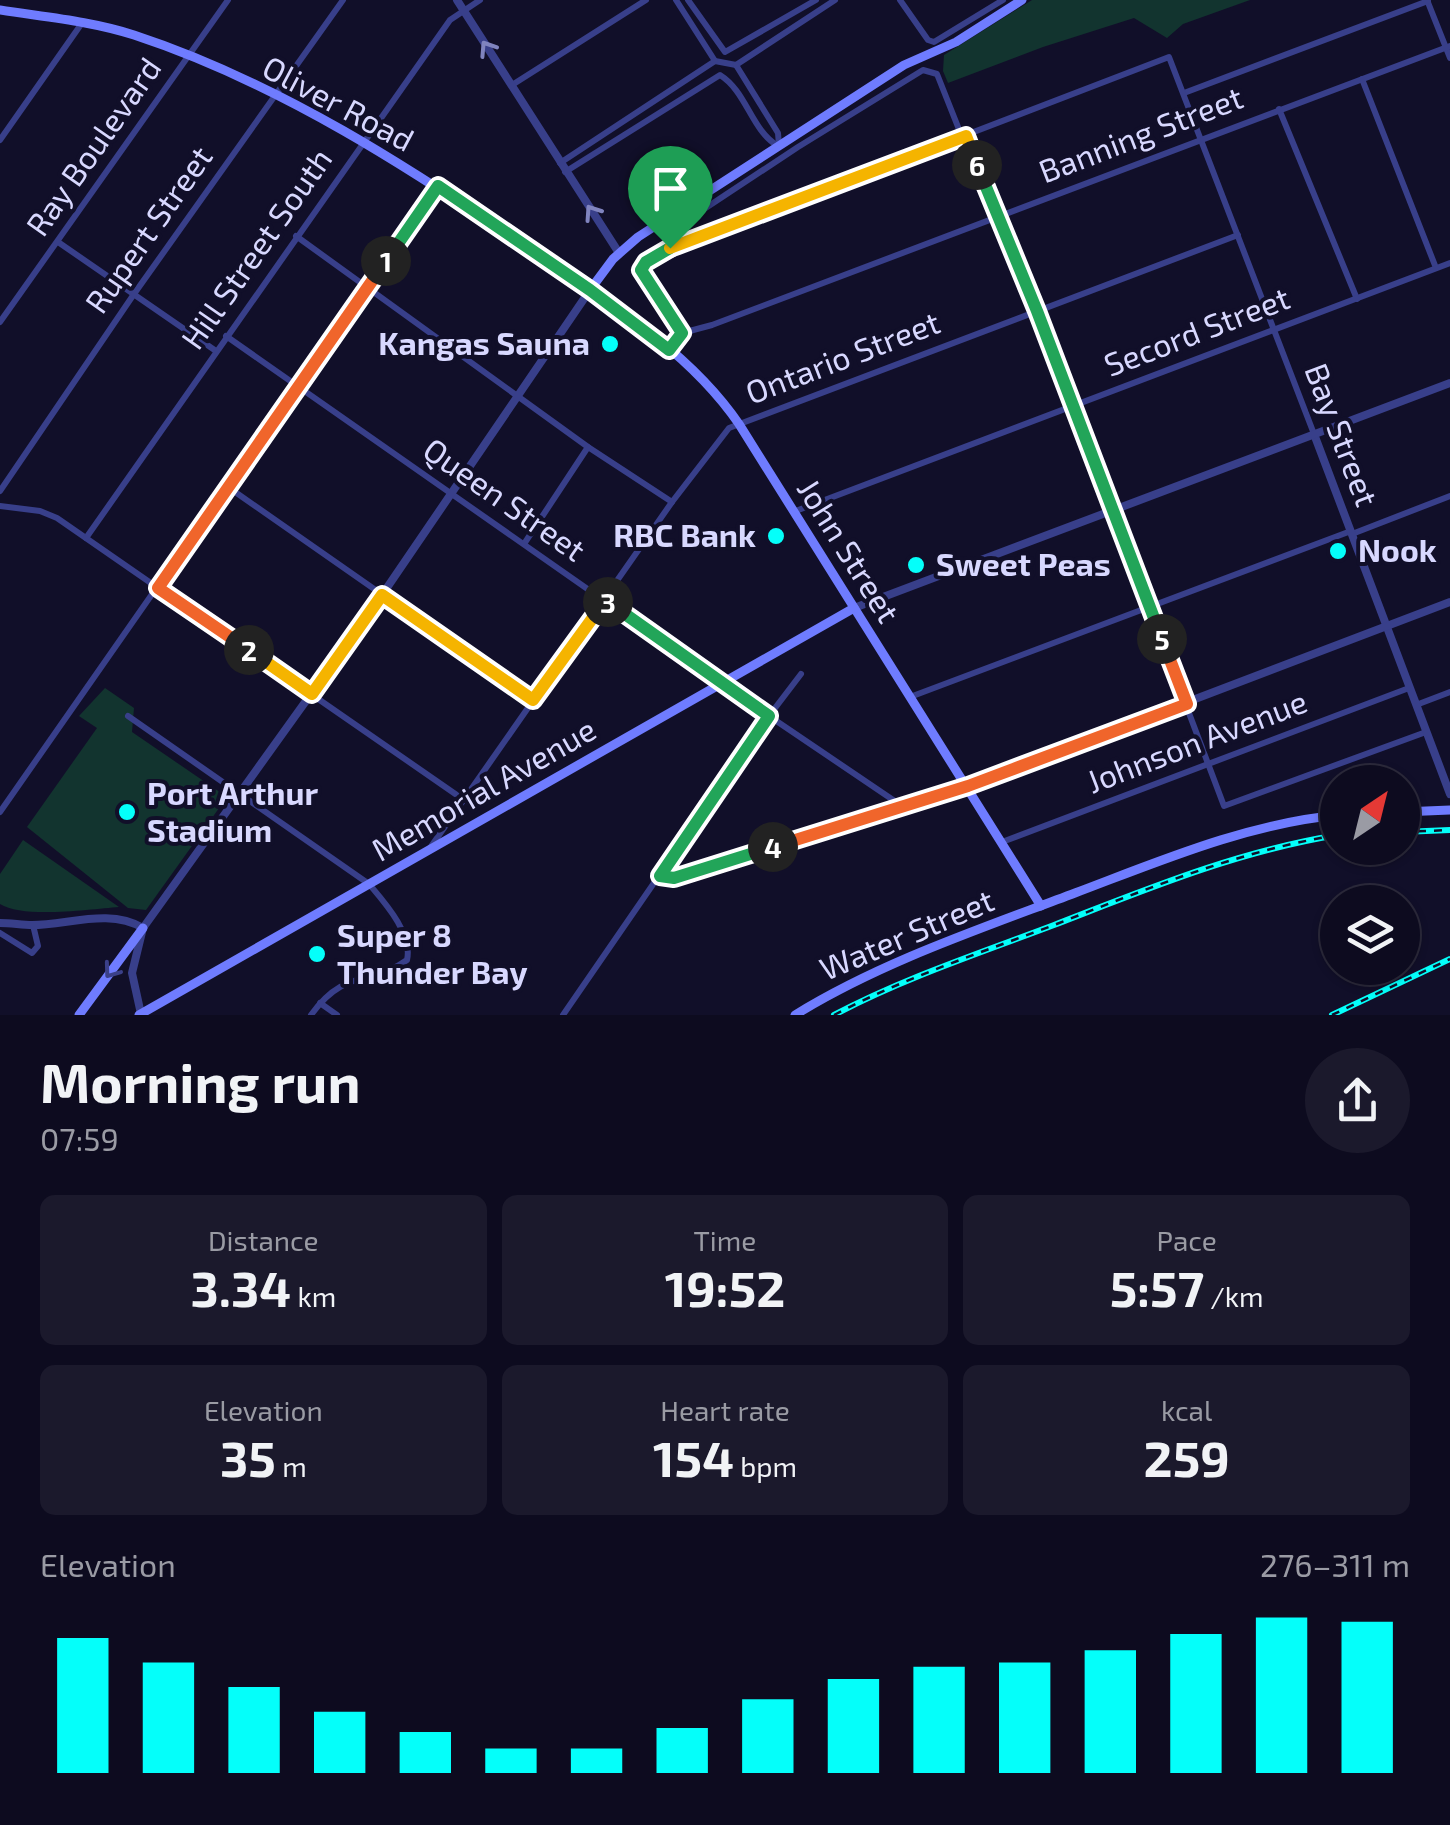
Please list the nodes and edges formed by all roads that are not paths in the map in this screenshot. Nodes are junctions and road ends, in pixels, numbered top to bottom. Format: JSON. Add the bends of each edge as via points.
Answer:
{"nodes":[{"id":1,"x":228,"y":0,"type":"edge"},
{"id":2,"x":343,"y":0,"type":"edge"},
{"id":3,"x":456,"y":0,"type":"edge"},
{"id":4,"x":480,"y":0,"type":"edge"},
{"id":5,"x":646,"y":0,"type":"edge"},
{"id":6,"x":676,"y":0,"type":"edge"},
{"id":7,"x":688,"y":0,"type":"edge"},
{"id":8,"x":816,"y":0,"type":"edge"},
{"id":9,"x":900,"y":0,"type":"edge"},
{"id":10,"x":1003,"y":0,"type":"edge"},
{"id":11,"x":1022,"y":0,"type":"edge"},
{"id":12,"x":1427,"y":0,"type":"edge"},
{"id":13,"x":829,"y":2,"type":"edge"},
{"id":14,"x":0,"y":10,"type":"edge"},
{"id":15,"x":464,"y":10,"type":"junction"},
{"id":16,"x":82,"y":23,"type":"junction"},
{"id":17,"x":1448,"y":46,"type":"edge"},
{"id":18,"x":188,"y":57,"type":"junction"},
{"id":19,"x":714,"y":57,"type":"junction"},
{"id":20,"x":1450,"y":58,"type":"edge"},
{"id":21,"x":736,"y":66,"type":"junction"},
{"id":22,"x":1362,"y":79,"type":"junction"},
{"id":23,"x":512,"y":84,"type":"junction"},
{"id":24,"x":1184,"y":93,"type":"junction"},
{"id":25,"x":275,"y":94,"type":"junction"},
{"id":26,"x":1279,"y":109,"type":"junction"},
{"id":27,"x":964,"y":136,"type":"junction"},
{"id":28,"x":1201,"y":138,"type":"junction"},
{"id":29,"x":0,"y":140,"type":"edge"},
{"id":30,"x":362,"y":143,"type":"junction"},
{"id":31,"x":780,"y":146,"type":"junction"},
{"id":32,"x":560,"y":163,"type":"junction"},
{"id":33,"x":566,"y":172,"type":"junction"},
{"id":34,"x":438,"y":186,"type":"junction"},
{"id":35,"x":996,"y":218,"type":"junction"},
{"id":36,"x":1238,"y":234,"type":"junction"},
{"id":37,"x":296,"y":236,"type":"junction"},
{"id":38,"x":58,"y":242,"type":"junction"},
{"id":39,"x":670,"y":248,"type":"junction"},
{"id":40,"x":619,"y":252,"type":"junction"},
{"id":41,"x":1450,"y":262,"type":"edge"},
{"id":42,"x":1436,"y":268,"type":"junction"},
{"id":43,"x":368,"y":287,"type":"junction"},
{"id":44,"x":590,"y":290,"type":"junction"},
{"id":45,"x":134,"y":294,"type":"junction"},
{"id":46,"x":1356,"y":299,"type":"junction"},
{"id":47,"x":1037,"y":311,"type":"junction"},
{"id":48,"x":0,"y":322,"type":"edge"},
{"id":49,"x":1274,"y":330,"type":"junction"},
{"id":50,"x":682,"y":333,"type":"junction"},
{"id":51,"x":226,"y":336,"type":"junction"},
{"id":52,"x":669,"y":350,"type":"junction"},
{"id":53,"x":216,"y":351,"type":"junction"},
{"id":54,"x":1450,"y":383,"type":"edge"},
{"id":55,"x":298,"y":387,"type":"junction"},
{"id":56,"x":519,"y":394,"type":"junction"},
{"id":57,"x":1074,"y":405,"type":"junction"},
{"id":58,"x":740,"y":424,"type":"junction"},
{"id":59,"x":1314,"y":434,"type":"junction"},
{"id":60,"x":588,"y":447,"type":"junction"},
{"id":61,"x":228,"y":487,"type":"junction"},
{"id":62,"x":0,"y":491,"type":"edge"},
{"id":63,"x":453,"y":494,"type":"junction"},
{"id":64,"x":1450,"y":496,"type":"edge"},
{"id":65,"x":672,"y":502,"type":"junction"},
{"id":66,"x":0,"y":506,"type":"edge"},
{"id":67,"x":1114,"y":510,"type":"junction"},
{"id":68,"x":794,"y":512,"type":"junction"},
{"id":69,"x":1351,"y":532,"type":"junction"},
{"id":70,"x":86,"y":538,"type":"junction"},
{"id":71,"x":524,"y":544,"type":"junction"},
{"id":72,"x":158,"y":588,"type":"junction"},
{"id":73,"x":382,"y":595,"type":"junction"},
{"id":74,"x":605,"y":601,"type":"junction"},
{"id":75,"x":1450,"y":602,"type":"edge"},
{"id":76,"x":1150,"y":605,"type":"junction"},
{"id":77,"x":854,"y":608,"type":"junction"},
{"id":78,"x":1386,"y":626,"type":"junction"},
{"id":79,"x":801,"y":674,"type":"dead end"},
{"id":80,"x":723,"y":683,"type":"junction"},
{"id":81,"x":1409,"y":688,"type":"junction"},
{"id":82,"x":1450,"y":692,"type":"edge"},
{"id":83,"x":312,"y":694,"type":"junction"},
{"id":84,"x":910,"y":697,"type":"junction"},
{"id":85,"x":533,"y":700,"type":"junction"},
{"id":86,"x":1187,"y":704,"type":"junction"},
{"id":87,"x":1416,"y":705,"type":"junction"},
{"id":88,"x":128,"y":716,"type":"dead end"},
{"id":89,"x":769,"y":716,"type":"junction"},
{"id":90,"x":1426,"y":732,"type":"junction"},
{"id":91,"x":1208,"y":764,"type":"junction"},
{"id":92,"x":1448,"y":781,"type":"edge"},
{"id":93,"x":968,"y":786,"type":"junction"},
{"id":94,"x":240,"y":794,"type":"junction"},
{"id":95,"x":1450,"y":794,"type":"edge"},
{"id":96,"x":464,"y":800,"type":"junction"},
{"id":97,"x":902,"y":806,"type":"junction"},
{"id":98,"x":1450,"y":810,"type":"edge"},
{"id":99,"x":1420,"y":811,"type":"edge"},
{"id":100,"x":0,"y":812,"type":"edge"},
{"id":101,"x":1320,"y":818,"type":"edge"},
{"id":102,"x":1002,"y":842,"type":"junction"},
{"id":103,"x":426,"y":853,"type":"junction"},
{"id":104,"x":660,"y":876,"type":"junction"},
{"id":105,"x":369,"y":884,"type":"junction"},
{"id":106,"x":1041,"y":906,"type":"junction"},
{"id":107,"x":0,"y":923,"type":"edge"},
{"id":108,"x":33,"y":925,"type":"junction"},
{"id":109,"x":143,"y":928,"type":"junction"},
{"id":110,"x":0,"y":933,"type":"edge"},
{"id":111,"x":320,"y":1003,"type":"junction"},
{"id":112,"x":140,"y":1014,"type":"edge"},
{"id":113,"x":79,"y":1015,"type":"edge"},
{"id":114,"x":312,"y":1015,"type":"edge"},
{"id":115,"x":337,"y":1015,"type":"edge"},
{"id":116,"x":563,"y":1015,"type":"edge"},
{"id":117,"x":795,"y":1015,"type":"edge"}],
"edges":[{"from":1,"to":18,"type":"street","name":"Ray Boulevard"},
{"from":2,"to":25,"type":"street","name":"Rupert Street"},
{"from":3,"to":15,"type":"street"},
{"from":4,"to":15,"type":"street","name":"Hill Street South"},
{"from":5,"to":23,"type":"street"},
{"from":6,"to":19,"type":"street"},
{"from":7,"to":8,"type":"street","via":[[724,52]]},
{"from":9,"to":10,"type":"street","via":[[934,42]]},
{"from":11,"to":31,"type":"main road","via":[[956,42],[904,64]]},
{"from":12,"to":17,"type":"street"},
{"from":12,"to":24,"type":"street"},
{"from":13,"to":21,"type":"street"},
{"from":14,"to":16,"type":"main road","name":"Oliver Road"},
{"from":23,"to":15,"type":"street","one_way":true},
{"from":15,"to":30,"type":"street","name":"Hill Street South","via":[[450,20]]},
{"from":16,"to":18,"type":"main road","name":"Oliver Road"},
{"from":16,"to":29,"type":"street"},
{"from":17,"to":20,"type":"street"},
{"from":17,"to":22,"type":"street","name":"Banning Street"},
{"from":18,"to":25,"type":"main road","name":"Oliver Road"},
{"from":18,"to":38,"type":"street","name":"Ray Boulevard"},
{"from":19,"to":21,"type":"street"},
{"from":19,"to":32,"type":"street"},
{"from":21,"to":31,"type":"street"},
{"from":22,"to":26,"type":"street","name":"Banning Street"},
{"from":22,"to":42,"type":"street"},
{"from":23,"to":32,"type":"street"},
{"from":24,"to":27,"type":"street","name":"Bay Street","via":[[1170,57]]},
{"from":24,"to":28,"type":"street","name":"Bay Street"},
{"from":25,"to":30,"type":"main road","name":"Oliver Road"},
{"from":25,"to":45,"type":"street","name":"Rupert Street"},
{"from":26,"to":28,"type":"street","name":"Banning Street"},
{"from":26,"to":46,"type":"street"},
{"from":27,"to":35,"type":"street"},
{"from":27,"to":39,"type":"street"},
{"from":27,"to":39,"type":"street","via":[[937,74],[923,70],[686,221],[671,236]]},
{"from":28,"to":35,"type":"street","name":"Banning Street"},
{"from":28,"to":36,"type":"street","name":"Bay Street"},
{"from":30,"to":34,"type":"main road","name":"Oliver Road"},
{"from":30,"to":37,"type":"street","name":"Hill Street South"},
{"from":31,"to":33,"type":"street","via":[[768,140],[734,85],[720,75]]},
{"from":31,"to":40,"type":"main road"},
{"from":32,"to":33,"type":"street"},
{"from":40,"to":33,"type":"street","one_way":true},
{"from":34,"to":43,"type":"street"},
{"from":34,"to":44,"type":"main road","name":"Oliver Road"},
{"from":35,"to":47,"type":"street"},
{"from":35,"to":50,"type":"street","name":"Banning Street"},
{"from":36,"to":47,"type":"street","name":"Ontario Street"},
{"from":36,"to":49,"type":"street","name":"Bay Street"},
{"from":37,"to":43,"type":"street"},
{"from":37,"to":51,"type":"street","name":"Hill Street South"},
{"from":38,"to":45,"type":"street"},
{"from":38,"to":48,"type":"street","name":"Ray Boulevard"},
{"from":39,"to":50,"type":"street","via":[[641,270]]},
{"from":40,"to":44,"type":"main road"},
{"from":41,"to":42,"type":"street","name":"Secord Street"},
{"from":42,"to":46,"type":"street","name":"Secord Street"},
{"from":43,"to":55,"type":"street"},
{"from":43,"to":56,"type":"street"},
{"from":44,"to":52,"type":"main road","name":"Oliver Road"},
{"from":44,"to":56,"type":"street"},
{"from":45,"to":53,"type":"street"},
{"from":45,"to":62,"type":"street","name":"Rupert Street"},
{"from":46,"to":49,"type":"street","name":"Secord Street"},
{"from":47,"to":57,"type":"street"},
{"from":47,"to":58,"type":"street","name":"Ontario Street"},
{"from":49,"to":57,"type":"street","name":"Secord Street"},
{"from":49,"to":59,"type":"street","name":"Bay Street"},
{"from":50,"to":52,"type":"street"},
{"from":51,"to":53,"type":"street","name":"Hill Street South"},
{"from":51,"to":55,"type":"street","name":"Queen Street"},
{"from":52,"to":58,"type":"main road","name":"John Street","via":[[714,389]]},
{"from":53,"to":70,"type":"street","name":"Hill Street South"},
{"from":54,"to":59,"type":"street"},
{"from":55,"to":61,"type":"street"},
{"from":55,"to":63,"type":"street","name":"Queen Street"},
{"from":56,"to":60,"type":"street"},
{"from":56,"to":63,"type":"street"},
{"from":57,"to":67,"type":"street"},
{"from":57,"to":68,"type":"street","name":"Secord Street"},
{"from":58,"to":65,"type":"street","name":"Ontario Street"},
{"from":58,"to":68,"type":"main road","name":"John Street"},
{"from":59,"to":67,"type":"street"},
{"from":59,"to":69,"type":"street","name":"Bay Street"},
{"from":60,"to":65,"type":"street"},
{"from":60,"to":71,"type":"street"},
{"from":61,"to":72,"type":"street"},
{"from":61,"to":73,"type":"street"},
{"from":63,"to":71,"type":"street","name":"Queen Street"},
{"from":63,"to":73,"type":"street"},
{"from":64,"to":69,"type":"street"},
{"from":65,"to":74,"type":"street","name":"Ontario Street"},
{"from":66,"to":70,"type":"street","via":[[45,512]]},
{"from":67,"to":76,"type":"street"},
{"from":67,"to":77,"type":"street"},
{"from":68,"to":77,"type":"main road","name":"John Street"},
{"from":69,"to":76,"type":"street"},
{"from":69,"to":78,"type":"street","name":"Bay Street"},
{"from":70,"to":72,"type":"street"},
{"from":71,"to":74,"type":"street","name":"Queen Street"},
{"from":72,"to":83,"type":"street"},
{"from":72,"to":100,"type":"street"},
{"from":73,"to":83,"type":"street"},
{"from":73,"to":85,"type":"street"},
{"from":74,"to":80,"type":"street","name":"Queen Street"},
{"from":74,"to":85,"type":"street","name":"Ontario Street"},
{"from":75,"to":78,"type":"street"},
{"from":76,"to":84,"type":"street"},
{"from":76,"to":86,"type":"street"},
{"from":77,"to":80,"type":"main road","name":"Memorial Avenue"},
{"from":77,"to":84,"type":"main road","name":"John Street"},
{"from":78,"to":81,"type":"street","name":"Bay Street"},
{"from":78,"to":86,"type":"street"},
{"from":79,"to":89,"type":"street"},
{"from":80,"to":89,"type":"street","name":"Queen Street"},
{"from":80,"to":103,"type":"main road","name":"Memorial Avenue"},
{"from":81,"to":87,"type":"street","name":"Bay Street"},
{"from":81,"to":91,"type":"street","name":"Johnson Avenue"},
{"from":82,"to":87,"type":"street"},
{"from":83,"to":94,"type":"street"},
{"from":83,"to":96,"type":"street"},
{"from":84,"to":93,"type":"main road","name":"John Street"},
{"from":85,"to":96,"type":"street","name":"Ontario Street"},
{"from":86,"to":91,"type":"street"},
{"from":86,"to":93,"type":"street"},
{"from":87,"to":90,"type":"street","name":"Bay Street"},
{"from":88,"to":94,"type":"street"},
{"from":89,"to":97,"type":"street","name":"Queen Street"},
{"from":89,"to":104,"type":"street"},
{"from":90,"to":91,"type":"street","via":[[1224,806]]},
{"from":90,"to":92,"type":"street","name":"Bay Street"},
{"from":91,"to":102,"type":"street","name":"Johnson Avenue"},
{"from":92,"to":95,"type":"street","name":"Bay Street"},
{"from":93,"to":97,"type":"street"},
{"from":93,"to":102,"type":"main road","name":"John Street"},
{"from":94,"to":105,"type":"street"},
{"from":94,"to":109,"type":"street"},
{"from":96,"to":103,"type":"street","name":"Ontario Street"},
{"from":97,"to":104,"type":"street","via":[[674,878]]},
{"from":98,"to":99,"type":"main road"},
{"from":101,"to":106,"type":"main road","name":"Water Street","via":[[1245,832]]},
{"from":102,"to":106,"type":"main road","name":"John Street"},
{"from":103,"to":105,"type":"main road","name":"Memorial Avenue"},
{"from":104,"to":116,"type":"street"},
{"from":105,"to":111,"type":"street","via":[[401,930],[407,960],[344,983]]},
{"from":105,"to":112,"type":"main road","name":"Memorial Avenue"},
{"from":106,"to":117,"type":"main road","name":"Water Street","via":[[900,961]]},
{"from":107,"to":108,"type":"street"},
{"from":108,"to":109,"type":"street","via":[[107,918]]},
{"from":108,"to":110,"type":"street","via":[[38,946],[32,953]]},
{"from":109,"to":112,"type":"street","via":[[132,973]]},
{"from":109,"to":113,"type":"main road","one_way":true},
{"from":111,"to":114,"type":"street"},
{"from":111,"to":115,"type":"street"}]}
